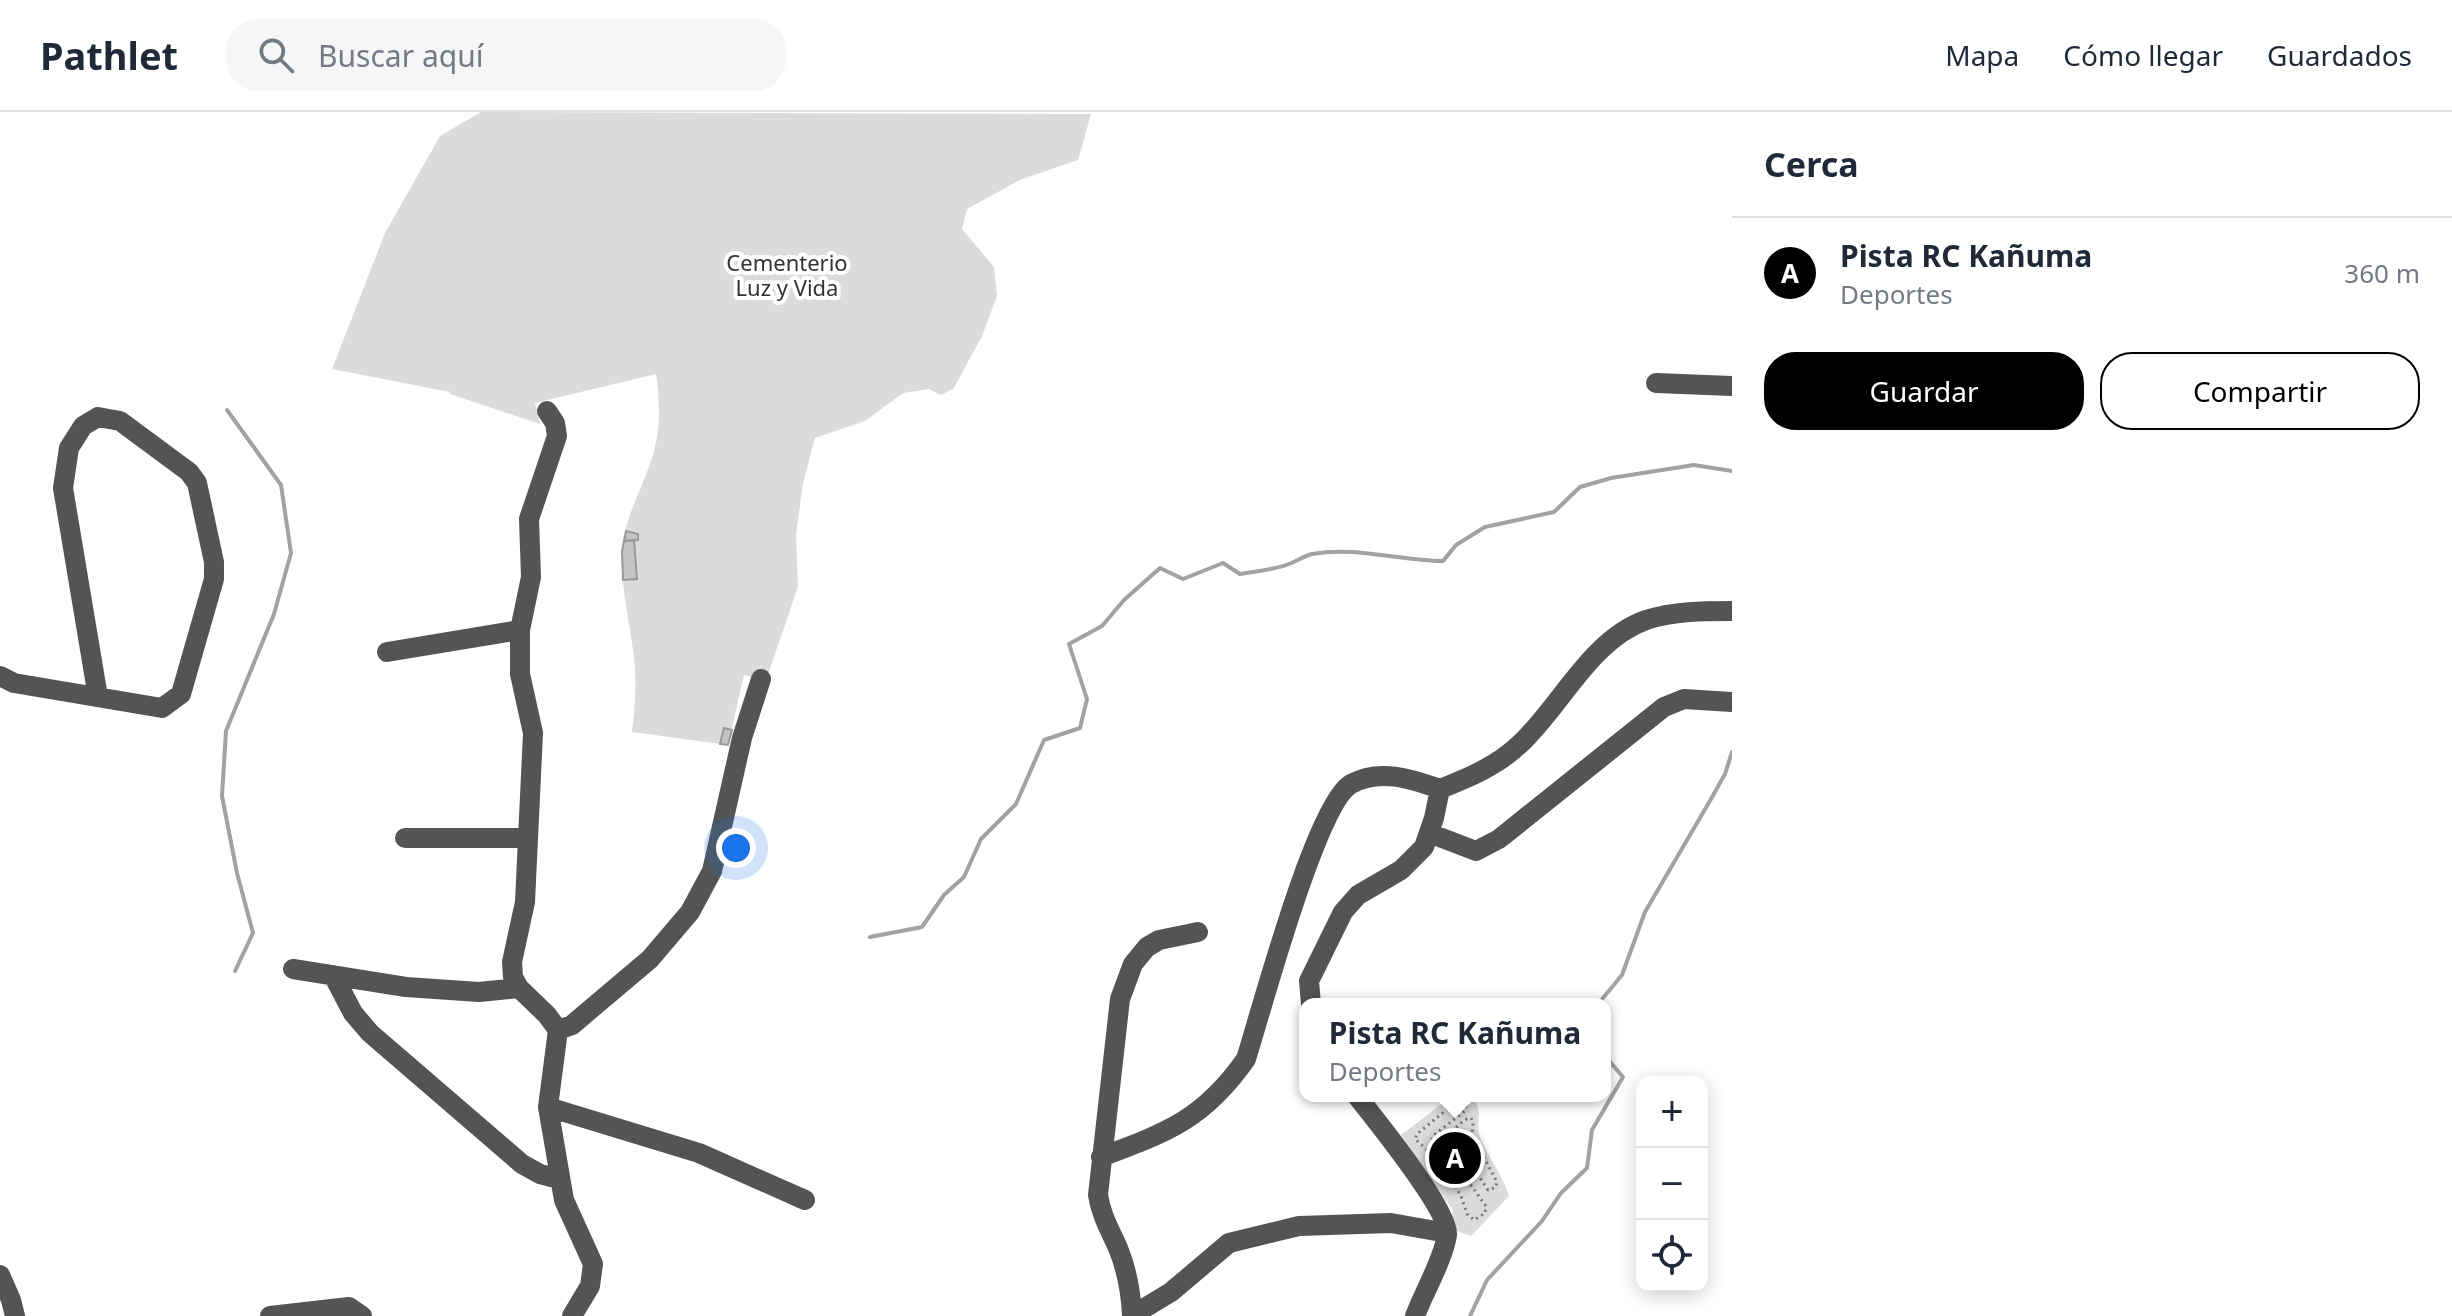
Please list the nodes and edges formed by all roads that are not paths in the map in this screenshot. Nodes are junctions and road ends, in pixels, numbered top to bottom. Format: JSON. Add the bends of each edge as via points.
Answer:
{"nodes":[{"id":1,"x":1656,"y":383,"type":"dead end"},
{"id":2,"x":1732,"y":386,"type":"edge"},
{"id":3,"x":547,"y":411,"type":"dead end"},
{"id":4,"x":1732,"y":611,"type":"edge"},
{"id":5,"x":520,"y":630,"type":"junction"},
{"id":6,"x":387,"y":652,"type":"dead end"},
{"id":7,"x":0,"y":676,"type":"edge"},
{"id":8,"x":761,"y":679,"type":"dead end"},
{"id":9,"x":98,"y":697,"type":"junction"},
{"id":10,"x":1732,"y":702,"type":"edge"},
{"id":11,"x":1440,"y":789,"type":"junction"},
{"id":12,"x":1429,"y":833,"type":"junction"},
{"id":13,"x":405,"y":838,"type":"dead end"},
{"id":14,"x":528,"y":838,"type":"junction"},
{"id":15,"x":1198,"y":932,"type":"dead end"},
{"id":16,"x":293,"y":969,"type":"dead end"},
{"id":17,"x":333,"y":975,"type":"junction"},
{"id":18,"x":519,"y":988,"type":"junction"},
{"id":19,"x":1310,"y":998,"type":"edge"},
{"id":20,"x":558,"y":1030,"type":"junction"},
{"id":21,"x":1362,"y":1102,"type":"edge"},
{"id":22,"x":548,"y":1107,"type":"junction"},
{"id":23,"x":1101,"y":1157,"type":"junction"},
{"id":24,"x":559,"y":1179,"type":"junction"},
{"id":25,"x":805,"y":1200,"type":"dead end"},
{"id":26,"x":1447,"y":1233,"type":"junction"},
{"id":27,"x":0,"y":1275,"type":"edge"},
{"id":28,"x":1132,"y":1315,"type":"edge"},
{"id":29,"x":15,"y":1316,"type":"edge"},
{"id":30,"x":270,"y":1316,"type":"edge"},
{"id":31,"x":362,"y":1316,"type":"edge"},
{"id":32,"x":572,"y":1316,"type":"edge"},
{"id":33,"x":1415,"y":1316,"type":"edge"}],
"edges":[{"from":1,"to":2,"type":"street"},
{"from":3,"to":5,"type":"street","via":[[557,436],[529,519],[531,577]]},
{"from":4,"to":11,"type":"street","via":[[1695,611],[1645,621],[1604,645],[1520,745],[1479,773]]},
{"from":5,"to":6,"type":"street"},
{"from":5,"to":14,"type":"street","via":[[521,684],[533,733]]},
{"from":7,"to":9,"type":"street"},
{"from":8,"to":20,"type":"street","via":[[712,871],[690,912],[650,959],[572,1025]]},
{"from":9,"to":9,"type":"street","via":[[162,708],[181,694],[214,579],[197,483],[120,421],[98,417],[83,426],[69,448],[63,488]]},
{"from":10,"to":12,"type":"street","via":[[1684,699],[1664,707],[1499,839],[1476,851]]},
{"from":11,"to":12,"type":"street"},
{"from":11,"to":23,"type":"street","via":[[1390,776],[1366,777],[1348,786],[1337,798],[1301,879],[1246,1059],[1202,1109],[1168,1131]]},
{"from":12,"to":19,"type":"street","via":[[1424,847],[1401,870],[1358,895],[1343,912],[1309,981]]},
{"from":13,"to":14,"type":"street"},
{"from":14,"to":18,"type":"street","via":[[525,902],[512,962]]},
{"from":15,"to":23,"type":"street","via":[[1159,940],[1133,964],[1120,999]]},
{"from":16,"to":17,"type":"street"},
{"from":17,"to":18,"type":"street","via":[[406,987]]},
{"from":17,"to":24,"type":"street","via":[[370,1033],[522,1164]]},
{"from":18,"to":20,"type":"street"},
{"from":20,"to":22,"type":"street"},
{"from":21,"to":26,"type":"street","via":[[1442,1215]]},
{"from":22,"to":24,"type":"street"},
{"from":22,"to":25,"type":"street","via":[[699,1153]]},
{"from":23,"to":28,"type":"street","via":[[1102,1216],[1128,1279]]},
{"from":24,"to":32,"type":"street","via":[[593,1264],[590,1286]]},
{"from":26,"to":28,"type":"street","via":[[1391,1223],[1299,1226],[1229,1243],[1171,1292]]},
{"from":26,"to":33,"type":"street"},
{"from":27,"to":29,"type":"street"},
{"from":30,"to":31,"type":"street","via":[[349,1307]]}]}
